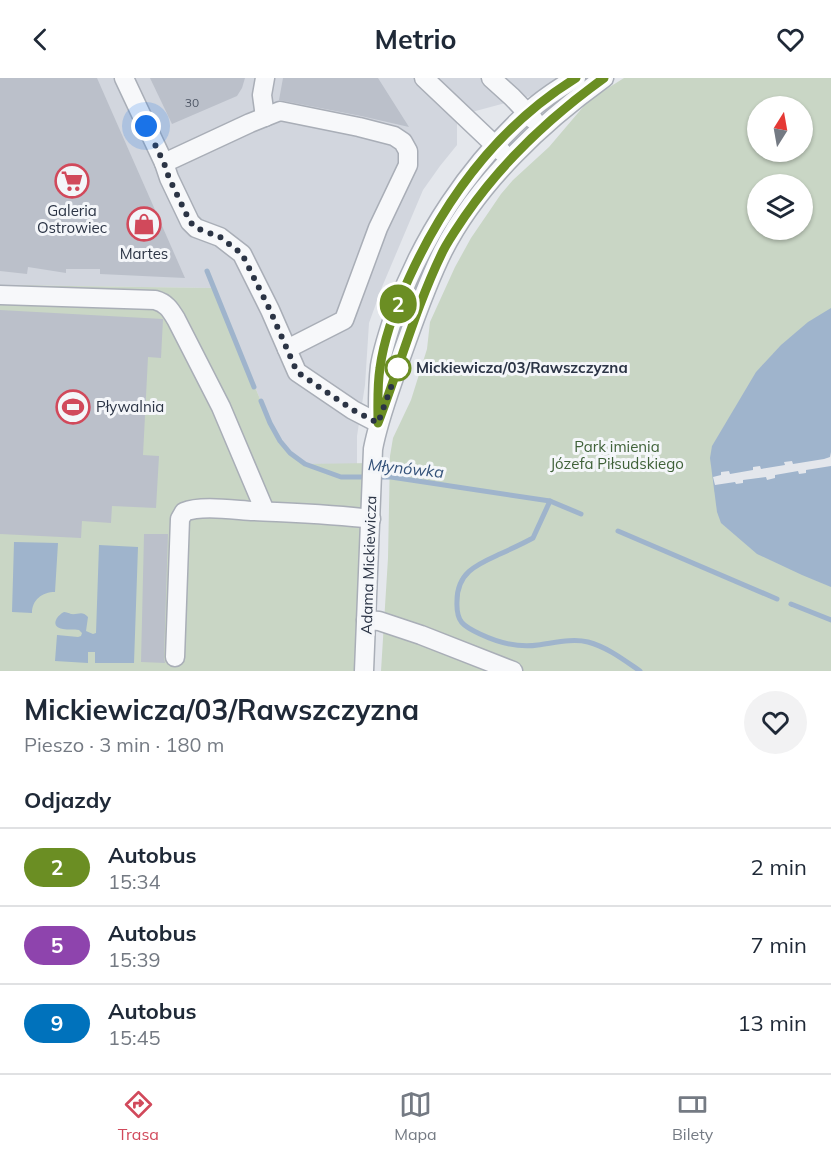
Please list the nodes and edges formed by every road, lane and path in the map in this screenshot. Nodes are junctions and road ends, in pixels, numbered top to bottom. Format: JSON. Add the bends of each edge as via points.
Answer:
{"nodes":[{"id":1,"x":124,"y":78,"type":"edge"},
{"id":2,"x":265,"y":78,"type":"edge"},
{"id":3,"x":424,"y":78,"type":"edge"},
{"id":4,"x":576,"y":78,"type":"edge"},
{"id":5,"x":604,"y":78,"type":"edge"},
{"id":6,"x":496,"y":80,"type":"edge"},
{"id":7,"x":553,"y":85,"type":"edge"},
{"id":8,"x":527,"y":113,"type":"junction"},
{"id":9,"x":265,"y":117,"type":"junction"},
{"id":10,"x":513,"y":126,"type":"junction"},
{"id":11,"x":475,"y":127,"type":"junction"},
{"id":12,"x":541,"y":129,"type":"junction"},
{"id":13,"x":495,"y":145,"type":"junction"},
{"id":14,"x":510,"y":159,"type":"junction"},
{"id":15,"x":164,"y":163,"type":"junction"},
{"id":16,"x":475,"y":169,"type":"junction"},
{"id":17,"x":0,"y":295,"type":"edge"},
{"id":18,"x":286,"y":349,"type":"junction"},
{"id":19,"x":378,"y":423,"type":"junction"},
{"id":20,"x":265,"y":511,"type":"junction"},
{"id":21,"x":371,"y":519,"type":"junction"},
{"id":22,"x":366,"y":620,"type":"junction"},
{"id":23,"x":176,"y":657,"type":"dead end"},
{"id":24,"x":364,"y":671,"type":"edge"},
{"id":25,"x":513,"y":671,"type":"edge"}],
"edges":[{"from":1,"to":15,"type":"street"},
{"from":2,"to":9,"type":"street"},
{"from":3,"to":11,"type":"street"},
{"from":4,"to":7,"type":"street","name":"Adama Mickiewicza"},
{"from":5,"to":12,"type":"street","name":"Adama Mickiewicza"},
{"from":6,"to":8,"type":"street"},
{"from":7,"to":8,"type":"street","name":"Adama Mickiewicza"},
{"from":8,"to":10,"type":"street","name":"Adama Mickiewicza"},
{"from":8,"to":12,"type":"street"},
{"from":9,"to":15,"type":"street"},
{"from":9,"to":18,"type":"street","via":[[280,111],[359,127],[394,136],[408,151],[408,165],[378,228],[344,320]]},
{"from":10,"to":11,"type":"street"},
{"from":10,"to":13,"type":"street","name":"Adama Mickiewicza"},
{"from":11,"to":13,"type":"street"},
{"from":11,"to":16,"type":"street"},
{"from":12,"to":14,"type":"street","name":"Adama Mickiewicza"},
{"from":13,"to":14,"type":"street"},
{"from":13,"to":16,"type":"street","name":"Adama Mickiewicza"},
{"from":14,"to":19,"type":"street","name":"Adama Mickiewicza","via":[[444,249]]},
{"from":15,"to":18,"type":"street","via":[[190,222],[242,254]]},
{"from":16,"to":19,"type":"street","name":"Adama Mickiewicza","via":[[431,234],[402,295],[380,366]]},
{"from":17,"to":20,"type":"street","via":[[164,303],[220,407]]},
{"from":18,"to":19,"type":"street","via":[[297,372]]},
{"from":19,"to":21,"type":"street","name":"Adama Mickiewicza","via":[[373,449]]},
{"from":20,"to":21,"type":"street"},
{"from":20,"to":23,"type":"street","via":[[184,512],[180,519]]},
{"from":21,"to":22,"type":"street","name":"Adama Mickiewicza"},
{"from":22,"to":24,"type":"street","name":"Adama Mickiewicza"},
{"from":22,"to":25,"type":"street","via":[[422,635]]}]}
